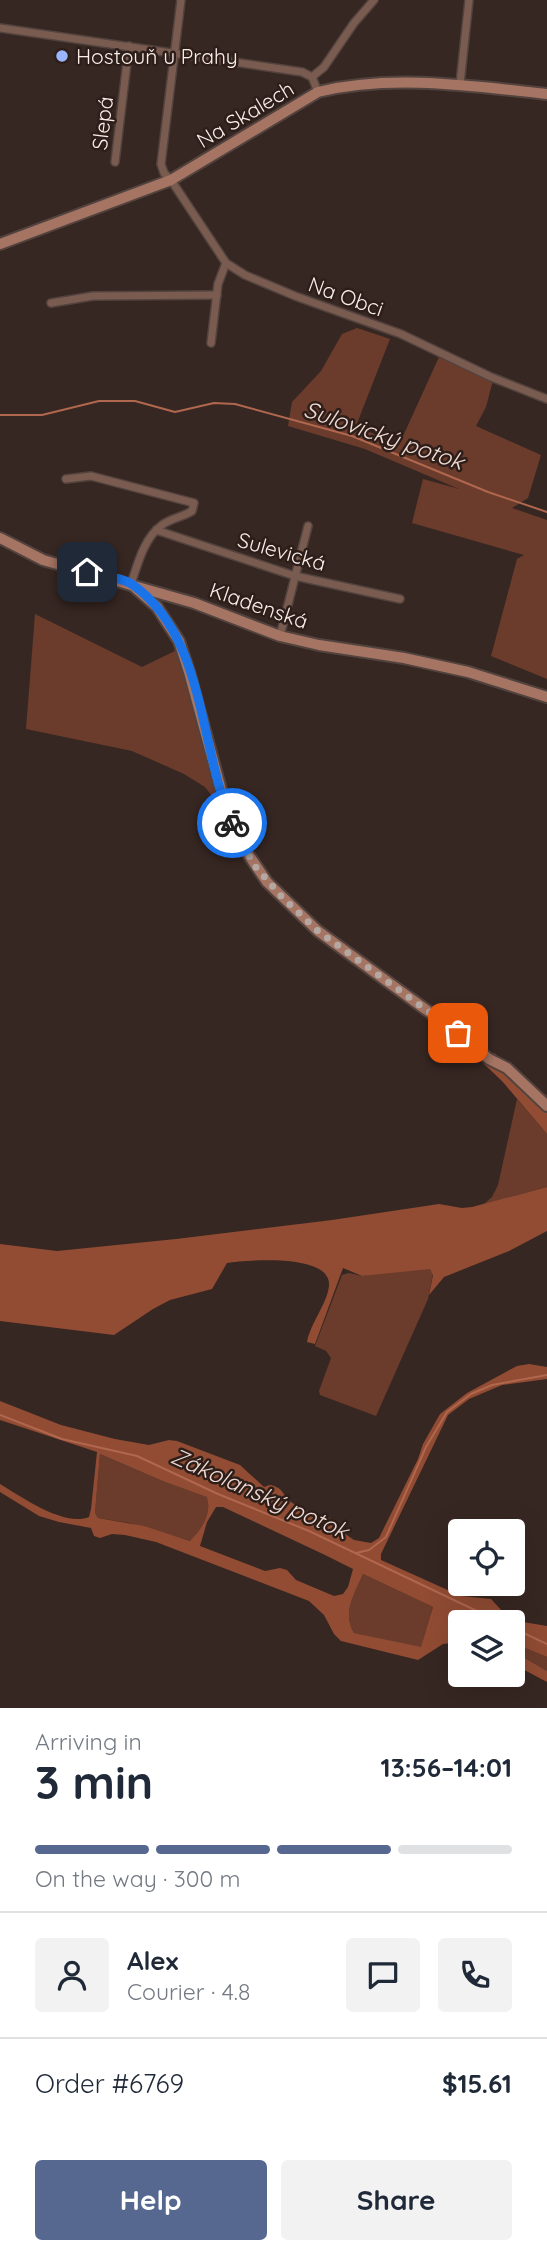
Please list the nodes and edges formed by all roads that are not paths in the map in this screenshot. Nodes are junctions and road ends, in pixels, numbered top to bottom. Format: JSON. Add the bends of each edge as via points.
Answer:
{"nodes":[{"id":1,"x":181,"y":0,"type":"edge"},
{"id":2,"x":374,"y":0,"type":"edge"},
{"id":3,"x":469,"y":0,"type":"edge"},
{"id":4,"x":0,"y":28,"type":"edge"},
{"id":5,"x":129,"y":46,"type":"junction"},
{"id":6,"x":175,"y":52,"type":"junction"},
{"id":7,"x":312,"y":77,"type":"junction"},
{"id":8,"x":460,"y":84,"type":"junction"},
{"id":9,"x":318,"y":92,"type":"junction"},
{"id":10,"x":547,"y":94,"type":"edge"},
{"id":11,"x":115,"y":162,"type":"dead end"},
{"id":12,"x":171,"y":180,"type":"junction"},
{"id":13,"x":0,"y":244,"type":"edge"},
{"id":14,"x":226,"y":262,"type":"junction"},
{"id":15,"x":217,"y":295,"type":"junction"},
{"id":16,"x":51,"y":303,"type":"dead end"},
{"id":17,"x":211,"y":343,"type":"dead end"},
{"id":18,"x":547,"y":399,"type":"edge"},
{"id":19,"x":65,"y":479,"type":"dead end"},
{"id":20,"x":308,"y":526,"type":"dead end"},
{"id":21,"x":156,"y":530,"type":"junction"},
{"id":22,"x":0,"y":538,"type":"edge"},
{"id":23,"x":295,"y":576,"type":"junction"},
{"id":24,"x":131,"y":584,"type":"junction"},
{"id":25,"x":400,"y":599,"type":"dead end"},
{"id":26,"x":280,"y":636,"type":"junction"},
{"id":27,"x":547,"y":697,"type":"edge"},
{"id":28,"x":547,"y":1106,"type":"edge"}],
"edges":[{"from":1,"to":6,"type":"street","name":"Na Obci"},
{"from":2,"to":7,"type":"street"},
{"from":3,"to":8,"type":"street"},
{"from":4,"to":5,"type":"street"},
{"from":5,"to":6,"type":"street"},
{"from":5,"to":11,"type":"street","name":"Slepá"},
{"from":6,"to":7,"type":"street"},
{"from":6,"to":12,"type":"street","name":"Na Obci","via":[[161,164]]},
{"from":7,"to":9,"type":"street"},
{"from":8,"to":9,"type":"street","name":"Na Skalech","via":[[385,84]]},
{"from":8,"to":10,"type":"street","name":"Na Skalech"},
{"from":9,"to":12,"type":"street","name":"Na Skalech"},
{"from":12,"to":13,"type":"street","name":"Na Skalech"},
{"from":12,"to":14,"type":"street","name":"Na Obci"},
{"from":14,"to":15,"type":"street"},
{"from":14,"to":18,"type":"street","name":"Na Obci","via":[[245,275],[401,334]]},
{"from":15,"to":16,"type":"street","via":[[93,296]]},
{"from":15,"to":17,"type":"street"},
{"from":19,"to":21,"type":"street","via":[[91,477],[194,503],[188,513]]},
{"from":20,"to":23,"type":"street"},
{"from":21,"to":23,"type":"street","name":"Sulevická"},
{"from":21,"to":24,"type":"street"},
{"from":22,"to":24,"type":"street","name":"Kladenská","via":[[43,560]]},
{"from":23,"to":25,"type":"street","name":"Sulevická"},
{"from":23,"to":26,"type":"street"},
{"from":24,"to":26,"type":"street","name":"Kladenská"},
{"from":24,"to":28,"type":"street","name":"Kladenská","via":[[157,607],[179,641],[228,812],[244,848],[267,882],[318,931],[507,1069]]},
{"from":26,"to":27,"type":"street","name":"Kladenská","via":[[468,673]]}]}
